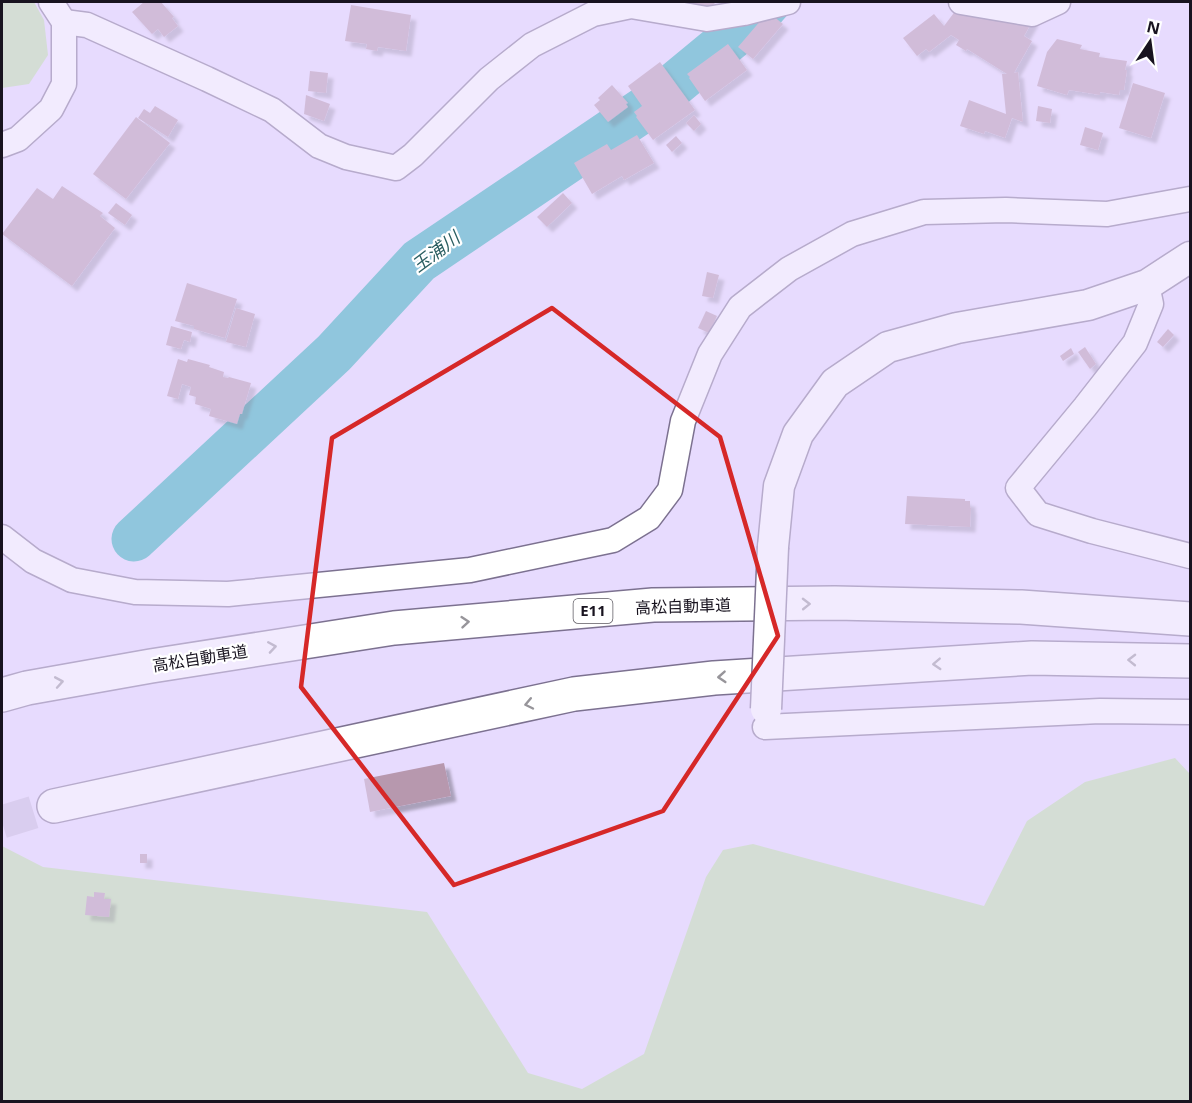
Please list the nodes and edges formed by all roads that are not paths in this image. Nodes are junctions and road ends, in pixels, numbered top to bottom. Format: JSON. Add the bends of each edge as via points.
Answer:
{"nodes":[{"id":1,"x":51,"y":2,"type":"edge"},
{"id":2,"x":788,"y":2,"type":"edge"},
{"id":3,"x":961,"y":2,"type":"edge"},
{"id":4,"x":1058,"y":2,"type":"edge"},
{"id":5,"x":64,"y":22,"type":"junction"},
{"id":6,"x":2,"y":145,"type":"edge"},
{"id":7,"x":1191,"y":199,"type":"edge"},
{"id":8,"x":1191,"y":257,"type":"edge"},
{"id":9,"x":1147,"y":285,"type":"junction"},
{"id":10,"x":2,"y":537,"type":"edge"},
{"id":11,"x":1191,"y":556,"type":"edge"},
{"id":12,"x":1191,"y":619,"type":"edge"},
{"id":13,"x":1191,"y":660,"type":"edge"},
{"id":14,"x":2,"y":695,"type":"edge"},
{"id":15,"x":1191,"y":712,"type":"edge"},
{"id":16,"x":765,"y":718,"type":"joint"},
{"id":17,"x":54,"y":806,"type":"tunnel mouth"}],
"edges":[{"from":1,"to":5,"type":"street"},
{"from":2,"to":5,"type":"street","via":[[707,19],[631,6],[593,14],[532,45],[489,79],[396,168],[319,146],[272,110],[87,25]]},
{"from":3,"to":4,"type":"street","via":[[1032,15]]},
{"from":5,"to":6,"type":"street","via":[[64,84],[51,109],[18,139]]},
{"from":7,"to":10,"type":"street","via":[[1107,214],[924,212],[852,234],[789,269],[740,307],[710,354],[683,421],[670,490],[649,518],[613,540],[470,570],[228,594],[135,592],[72,580],[33,561]]},
{"from":8,"to":9,"type":"street"},
{"from":9,"to":11,"type":"street","via":[[1151,304],[1135,344],[1018,488],[1038,514]]},
{"from":9,"to":16,"type":"street","bridge":true,"via":[[1088,305],[957,328],[888,347],[835,383],[798,434],[779,486]]},
{"from":14,"to":12,"type":"highway","name":"高松自動車道","number":"E11","one_way":true,"via":[[152,666],[394,628],[653,605],[835,603],[998,607]]},
{"from":13,"to":17,"type":"highway","one_way":true,"via":[[1032,658],[714,678],[586,693]]},
{"from":15,"to":16,"type":"street"}]}
